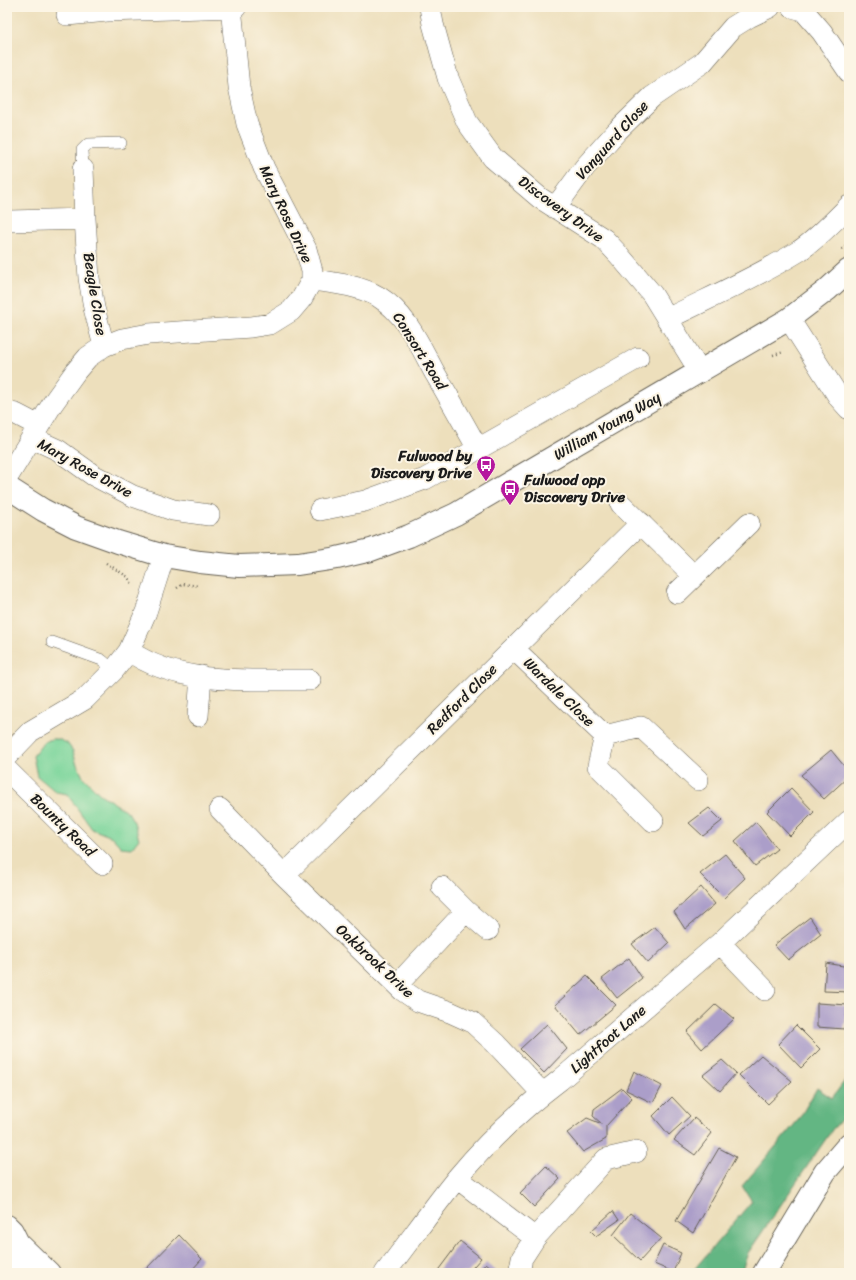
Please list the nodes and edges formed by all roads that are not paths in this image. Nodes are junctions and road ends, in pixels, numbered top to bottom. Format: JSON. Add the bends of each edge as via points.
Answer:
{"nodes":[{"id":1,"x":231,"y":7,"type":"edge"},
{"id":2,"x":236,"y":7,"type":"edge"},
{"id":3,"x":430,"y":7,"type":"edge"},
{"id":4,"x":770,"y":7,"type":"edge"},
{"id":5,"x":792,"y":7,"type":"edge"},
{"id":6,"x":107,"y":9,"type":"edge"},
{"id":7,"x":67,"y":15,"type":"dead end"},
{"id":8,"x":849,"y":72,"type":"edge"},
{"id":9,"x":122,"y":143,"type":"dead end"},
{"id":10,"x":83,"y":169,"type":"joint"},
{"id":11,"x":849,"y":206,"type":"edge"},
{"id":12,"x":555,"y":208,"type":"junction"},
{"id":13,"x":85,"y":219,"type":"junction"},
{"id":14,"x":7,"y":220,"type":"edge"},
{"id":15,"x":849,"y":270,"type":"edge"},
{"id":16,"x":312,"y":280,"type":"junction"},
{"id":17,"x":668,"y":319,"type":"junction"},
{"id":18,"x":789,"y":319,"type":"junction"},
{"id":19,"x":104,"y":346,"type":"junction"},
{"id":20,"x":638,"y":358,"type":"dead end"},
{"id":21,"x":700,"y":372,"type":"junction"},
{"id":22,"x":849,"y":409,"type":"edge"},
{"id":23,"x":7,"y":412,"type":"edge"},
{"id":24,"x":35,"y":432,"type":"junction"},
{"id":25,"x":478,"y":449,"type":"junction"},
{"id":26,"x":7,"y":478,"type":"edge"},
{"id":27,"x":7,"y":487,"type":"edge"},
{"id":28,"x":622,"y":504,"type":"dead end"},
{"id":29,"x":320,"y":510,"type":"dead end"},
{"id":30,"x":209,"y":515,"type":"dead end"},
{"id":31,"x":641,"y":523,"type":"junction"},
{"id":32,"x":748,"y":523,"type":"dead end"},
{"id":33,"x":164,"y":556,"type":"junction"},
{"id":34,"x":694,"y":576,"type":"junction"},
{"id":35,"x":677,"y":593,"type":"dead end"},
{"id":36,"x":52,"y":642,"type":"dead end"},
{"id":37,"x":514,"y":648,"type":"junction"},
{"id":38,"x":129,"y":651,"type":"junction"},
{"id":39,"x":114,"y":670,"type":"junction"},
{"id":40,"x":201,"y":676,"type":"junction"},
{"id":41,"x":310,"y":680,"type":"dead end"},
{"id":42,"x":198,"y":716,"type":"dead end"},
{"id":43,"x":605,"y":736,"type":"junction"},
{"id":44,"x":7,"y":756,"type":"edge"},
{"id":45,"x":7,"y":770,"type":"edge"},
{"id":46,"x":698,"y":780,"type":"dead end"},
{"id":47,"x":220,"y":809,"type":"dead end"},
{"id":48,"x":653,"y":821,"type":"dead end"},
{"id":49,"x":849,"y":821,"type":"edge"},
{"id":50,"x":102,"y":864,"type":"dead end"},
{"id":51,"x":284,"y":875,"type":"junction"},
{"id":52,"x":442,"y":887,"type":"dead end"},
{"id":53,"x":466,"y":911,"type":"junction"},
{"id":54,"x":488,"y":930,"type":"dead end"},
{"id":55,"x":720,"y":943,"type":"junction"},
{"id":56,"x":397,"y":986,"type":"junction"},
{"id":57,"x":765,"y":990,"type":"dead end"},
{"id":58,"x":542,"y":1093,"type":"junction"},
{"id":59,"x":849,"y":1144,"type":"edge"},
{"id":60,"x":636,"y":1152,"type":"dead end"},
{"id":61,"x":457,"y":1178,"type":"junction"},
{"id":62,"x":12,"y":1235,"type":"edge"},
{"id":63,"x":535,"y":1238,"type":"junction"},
{"id":64,"x":17,"y":1273,"type":"edge"},
{"id":65,"x":49,"y":1273,"type":"edge"},
{"id":66,"x":385,"y":1273,"type":"edge"},
{"id":67,"x":519,"y":1273,"type":"edge"},
{"id":68,"x":764,"y":1273,"type":"edge"}],
"edges":[{"from":1,"to":2,"type":"street"},
{"from":1,"to":6,"type":"street"},
{"from":1,"to":16,"type":"street","name":"Mary Rose Drive","via":[[239,86],[247,124],[264,168],[306,249]]},
{"from":3,"to":12,"type":"street","name":"Discovery Drive","via":[[448,78],[467,122],[493,158]]},
{"from":4,"to":12,"type":"street","name":"Vanguard Close","via":[[733,27],[702,63],[652,97],[585,167]]},
{"from":5,"to":8,"type":"street","via":[[803,10],[822,32]]},
{"from":6,"to":7,"type":"street"},
{"from":9,"to":10,"type":"lane","via":[[88,144],[82,150]]},
{"from":10,"to":13,"type":"street","name":"Beagle Close"},
{"from":11,"to":17,"type":"street","via":[[800,251]]},
{"from":12,"to":17,"type":"street","name":"Discovery Drive","via":[[604,239],[652,294]]},
{"from":13,"to":14,"type":"street"},
{"from":13,"to":19,"type":"street","name":"Beagle Close","via":[[89,278]]},
{"from":15,"to":18,"type":"main road","name":"William Young Way"},
{"from":16,"to":19,"type":"street","name":"Mary Rose Drive","via":[[291,312],[270,324],[149,334],[122,339]]},
{"from":16,"to":25,"type":"street","name":"Consort Road","via":[[344,284],[363,290],[393,308],[417,341]]},
{"from":17,"to":21,"type":"street","name":"Discovery Drive"},
{"from":18,"to":21,"type":"main road","name":"William Young Way"},
{"from":18,"to":22,"type":"street"},
{"from":19,"to":24,"type":"street","name":"Mary Rose Drive","via":[[88,357],[76,371]]},
{"from":20,"to":25,"type":"street"},
{"from":21,"to":33,"type":"main road","name":"William Young Way","via":[[456,514],[371,550],[337,558],[268,566],[239,566]]},
{"from":23,"to":24,"type":"street","name":"Mary Rose Drive","via":[[16,414]]},
{"from":24,"to":26,"type":"street","name":"Mary Rose Drive"},
{"from":24,"to":30,"type":"street","name":"Mary Rose Drive","via":[[93,475],[133,496],[173,510]]},
{"from":25,"to":29,"type":"street","via":[[425,479],[398,490],[365,501]]},
{"from":27,"to":33,"type":"main road","name":"William Young Way","via":[[43,510],[76,526]]},
{"from":28,"to":31,"type":"street"},
{"from":31,"to":34,"type":"street"},
{"from":31,"to":37,"type":"street","name":"Redford Close"},
{"from":32,"to":34,"type":"street"},
{"from":33,"to":38,"type":"street","via":[[146,612]]},
{"from":34,"to":35,"type":"street"},
{"from":36,"to":39,"type":"lane","via":[[102,660]]},
{"from":37,"to":43,"type":"street","name":"Wardale Close"},
{"from":37,"to":51,"type":"street","name":"Redford Close"},
{"from":38,"to":39,"type":"street"},
{"from":38,"to":40,"type":"street","via":[[143,661],[185,675]]},
{"from":39,"to":44,"type":"street","via":[[85,698],[31,731]]},
{"from":40,"to":41,"type":"street","via":[[225,679]]},
{"from":40,"to":42,"type":"street"},
{"from":43,"to":46,"type":"street","name":"Wardale Close","via":[[641,727]]},
{"from":43,"to":48,"type":"street","name":"Wardale Close","via":[[598,766]]},
{"from":45,"to":50,"type":"street","name":"Bounty Road"},
{"from":47,"to":51,"type":"street","name":"Oakbrook Drive"},
{"from":49,"to":55,"type":"street","name":"Lightfoot Lane"},
{"from":51,"to":56,"type":"street","name":"Oakbrook Drive"},
{"from":52,"to":53,"type":"street"},
{"from":53,"to":54,"type":"street"},
{"from":53,"to":56,"type":"street"},
{"from":55,"to":57,"type":"street"},
{"from":55,"to":58,"type":"street","name":"Lightfoot Lane"},
{"from":56,"to":58,"type":"street","name":"Oakbrook Drive","via":[[418,1001],[472,1022]]},
{"from":58,"to":61,"type":"street","name":"Lightfoot Lane","via":[[500,1132]]},
{"from":59,"to":68,"type":"main road","via":[[825,1172]]},
{"from":60,"to":63,"type":"street","via":[[606,1159]]},
{"from":61,"to":63,"type":"street"},
{"from":61,"to":66,"type":"street","name":"Lightfoot Lane"},
{"from":62,"to":64,"type":"main road","via":[[20,1257]]},
{"from":62,"to":65,"type":"main road"},
{"from":63,"to":67,"type":"street","via":[[522,1258]]}]}
